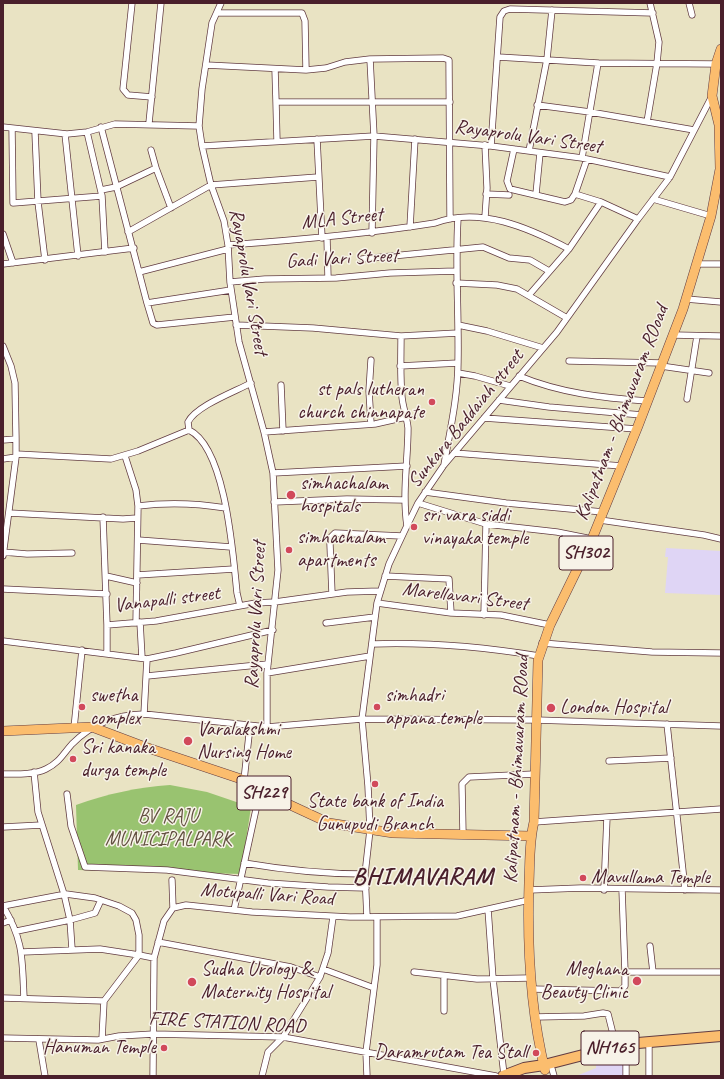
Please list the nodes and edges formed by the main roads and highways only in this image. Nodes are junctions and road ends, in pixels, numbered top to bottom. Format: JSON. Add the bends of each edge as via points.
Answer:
{"nodes":[{"id":1,"x":721,"y":48,"type":"edge"},
{"id":2,"x":718,"y":66,"type":"edge"},
{"id":3,"x":719,"y":117,"type":"edge"},
{"id":4,"x":720,"y":146,"type":"edge"},
{"id":5,"x":3,"y":731,"type":"edge"},
{"id":6,"x":531,"y":836,"type":"junction"},
{"id":7,"x":721,"y":1036,"type":"edge"},
{"id":8,"x":721,"y":1041,"type":"edge"},
{"id":9,"x":621,"y":1048,"type":"junction"},
{"id":10,"x":549,"y":1070,"type":"edge"},
{"id":11,"x":503,"y":1076,"type":"edge"}],
"edges":[{"from":1,"to":2,"type":"main road","name":"Kalipatnam - Bhimavaram ROoad","number":"SH302"},
{"from":2,"to":3,"type":"main road","name":"Kalipatnam - Bhimavaram ROoad","number":"SH302","via":[[712,96]]},
{"from":3,"to":4,"type":"main road","name":"Kalipatnam - Bhimavaram ROoad","number":"SH302"},
{"from":4,"to":6,"type":"main road","name":"Kalipatnam - Bhimavaram ROoad","number":"SH302","via":[[720,169],[711,216],[686,300],[602,516],[542,643],[539,656],[534,822]]},
{"from":5,"to":6,"type":"main road","number":"SH229","via":[[92,727],[244,780],[260,791],[329,823],[393,833]]},
{"from":6,"to":10,"type":"main road","name":"Kalipatnam - Bhimavaram ROoad","number":"SH302","via":[[530,978],[535,1016]]},
{"from":7,"to":9,"type":"highway","number":"NH165","via":[[649,1041]]},
{"from":8,"to":9,"type":"highway","number":"NH165"},
{"from":9,"to":10,"type":"highway","number":"NH165"},
{"from":10,"to":11,"type":"highway","number":"NH165","via":[[524,1068]]}]}
